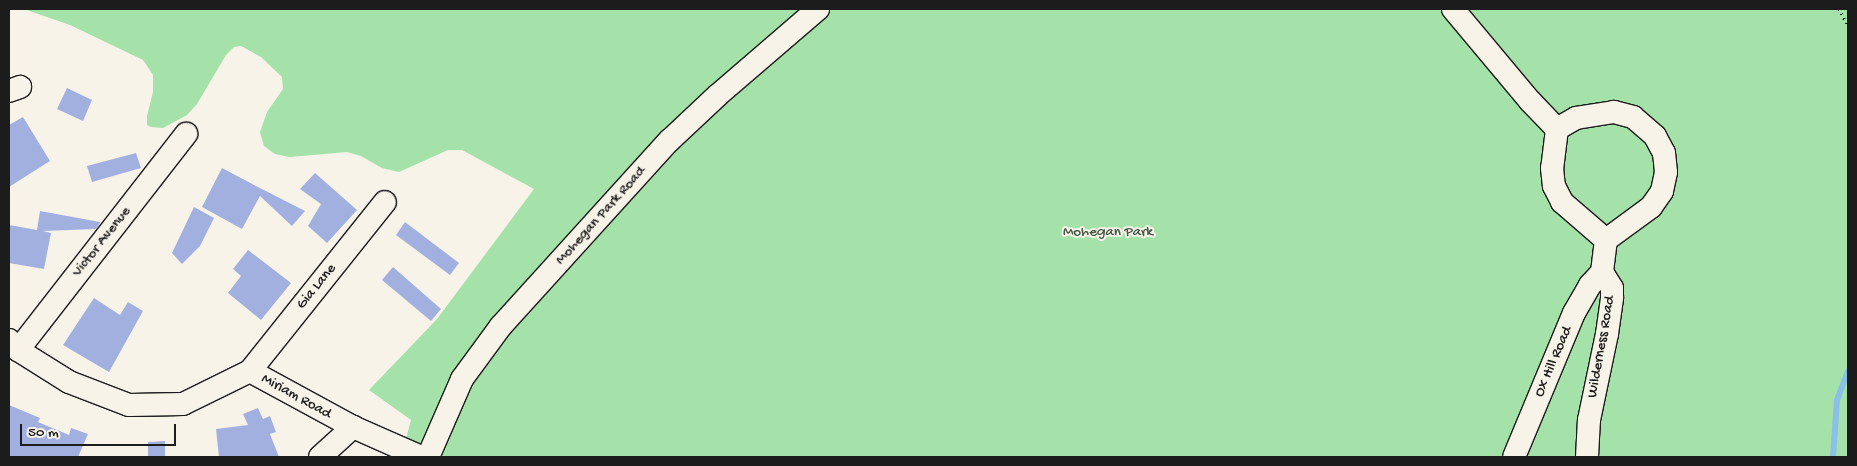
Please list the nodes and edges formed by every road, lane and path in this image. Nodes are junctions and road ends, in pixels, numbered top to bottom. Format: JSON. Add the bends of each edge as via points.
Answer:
{"nodes":[{"id":1,"x":818,"y":9,"type":"edge"},
{"id":2,"x":1453,"y":9,"type":"edge"},
{"id":3,"x":1840,"y":9,"type":"edge"},
{"id":4,"x":1848,"y":26,"type":"edge"},
{"id":5,"x":1557,"y":129,"type":"junction"},
{"id":6,"x":186,"y":134,"type":"dead end"},
{"id":7,"x":385,"y":202,"type":"dead end"},
{"id":8,"x":1606,"y":240,"type":"junction"},
{"id":9,"x":1602,"y":272,"type":"junction"},
{"id":10,"x":13,"y":345,"type":"edge"},
{"id":11,"x":250,"y":371,"type":"junction"},
{"id":12,"x":353,"y":428,"type":"junction"},
{"id":13,"x":320,"y":457,"type":"edge"},
{"id":14,"x":421,"y":457,"type":"edge"},
{"id":15,"x":428,"y":457,"type":"edge"},
{"id":16,"x":1514,"y":457,"type":"edge"},
{"id":17,"x":1587,"y":457,"type":"edge"}],
"edges":[{"from":1,"to":15,"type":"street","name":"Mohegan Park Road","via":[[669,141],[501,326],[462,379]]},
{"from":2,"to":5,"type":"street"},
{"from":3,"to":4,"type":"path"},
{"from":5,"to":8,"type":"street","via":[[1552,168],[1558,194],[1568,209]]},
{"from":5,"to":8,"type":"street","via":[[1576,118],[1614,112],[1642,122],[1660,144],[1666,172],[1658,199],[1644,214]]},
{"from":6,"to":10,"type":"street","name":"Victor Avenue"},
{"from":7,"to":11,"type":"street","name":"Gia Lane"},
{"from":8,"to":9,"type":"street"},
{"from":9,"to":16,"type":"street","name":"Ox Hill Road","via":[[1590,285],[1574,313]]},
{"from":9,"to":17,"type":"street","name":"Wilderness Road","via":[[1612,288],[1612,297],[1589,420]]},
{"from":10,"to":11,"type":"street","name":"Miriam Road","via":[[69,382],[129,405],[183,404]]},
{"from":11,"to":12,"type":"street","name":"Miriam Road"},
{"from":12,"to":13,"type":"street"},
{"from":12,"to":14,"type":"street","name":"Miriam Road"}]}
